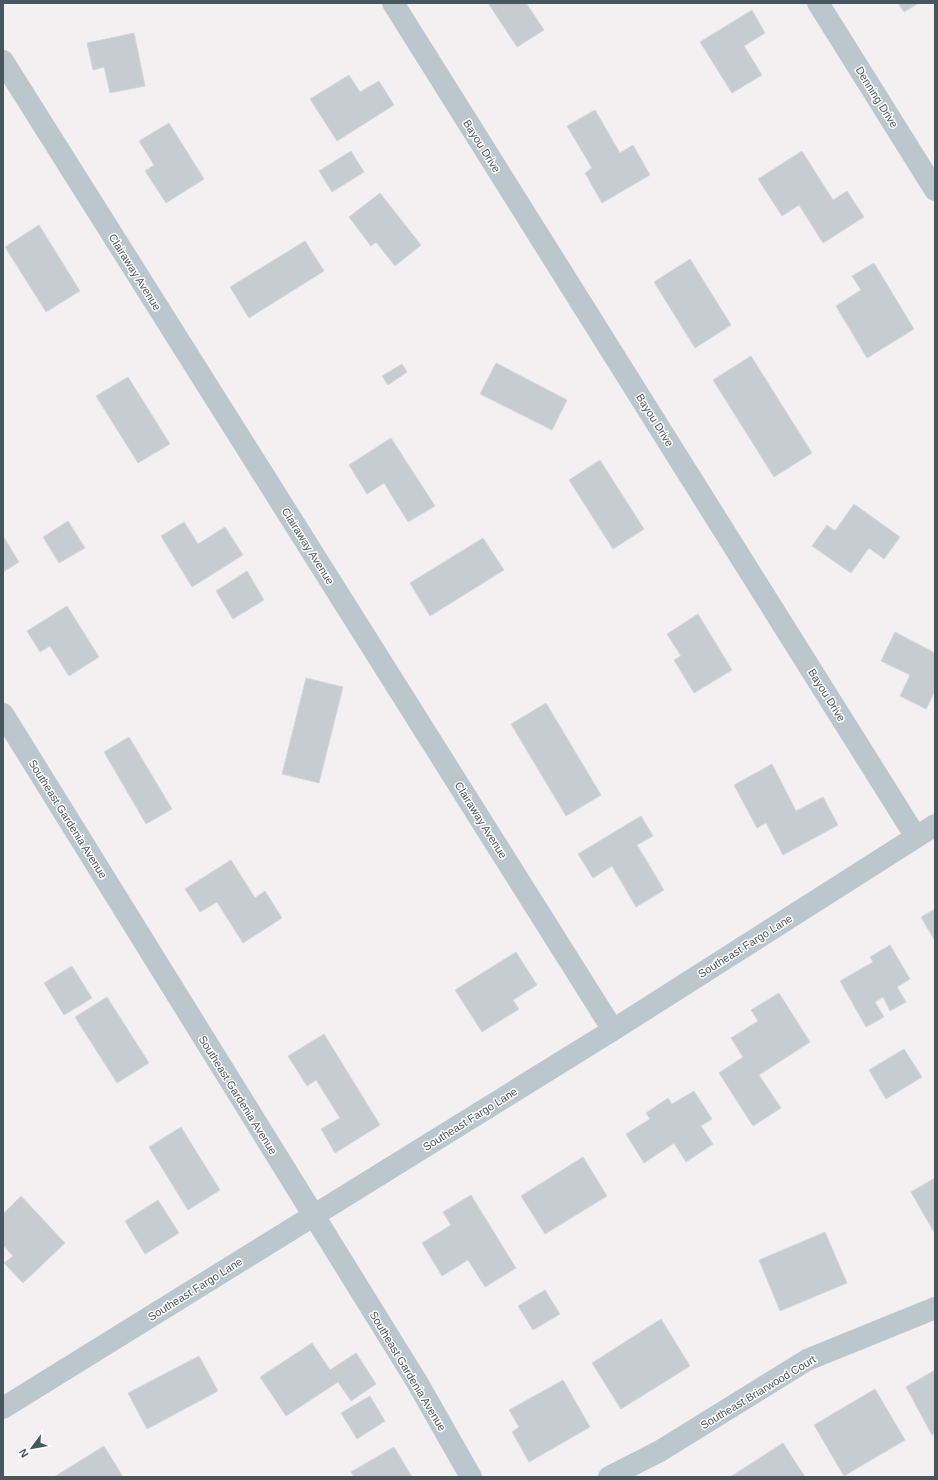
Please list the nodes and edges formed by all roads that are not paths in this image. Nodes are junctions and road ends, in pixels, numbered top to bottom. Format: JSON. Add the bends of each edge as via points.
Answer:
{"nodes":[{"id":1,"x":393,"y":3,"type":"edge"},
{"id":2,"x":818,"y":3,"type":"edge"},
{"id":3,"x":3,"y":61,"type":"edge"},
{"id":4,"x":935,"y":190,"type":"edge"},
{"id":5,"x":3,"y":714,"type":"edge"},
{"id":6,"x":935,"y":825,"type":"edge"},
{"id":7,"x":916,"y":837,"type":"junction"},
{"id":8,"x":613,"y":1030,"type":"junction"},
{"id":9,"x":313,"y":1216,"type":"junction"},
{"id":10,"x":935,"y":1308,"type":"edge"},
{"id":11,"x":4,"y":1404,"type":"edge"},
{"id":12,"x":471,"y":1477,"type":"edge"},
{"id":13,"x":609,"y":1477,"type":"edge"}],
"edges":[{"from":1,"to":7,"type":"street","name":"Bayou Drive"},
{"from":2,"to":4,"type":"street","name":"Denning Drive"},
{"from":3,"to":8,"type":"street","name":"Clairaway Avenue"},
{"from":5,"to":9,"type":"street","name":"Southeast Gardenia Avenue"},
{"from":6,"to":7,"type":"street","name":"Southeast Fargo Lane"},
{"from":7,"to":8,"type":"street","name":"Southeast Fargo Lane"},
{"from":8,"to":9,"type":"street","name":"Southeast Fargo Lane"},
{"from":9,"to":11,"type":"street","name":"Southeast Fargo Lane"},
{"from":9,"to":12,"type":"street","name":"Southeast Gardenia Avenue","via":[[417,1382]]},
{"from":10,"to":13,"type":"street","name":"Southeast Briarwood Court","via":[[807,1360],[660,1451]]}]}
